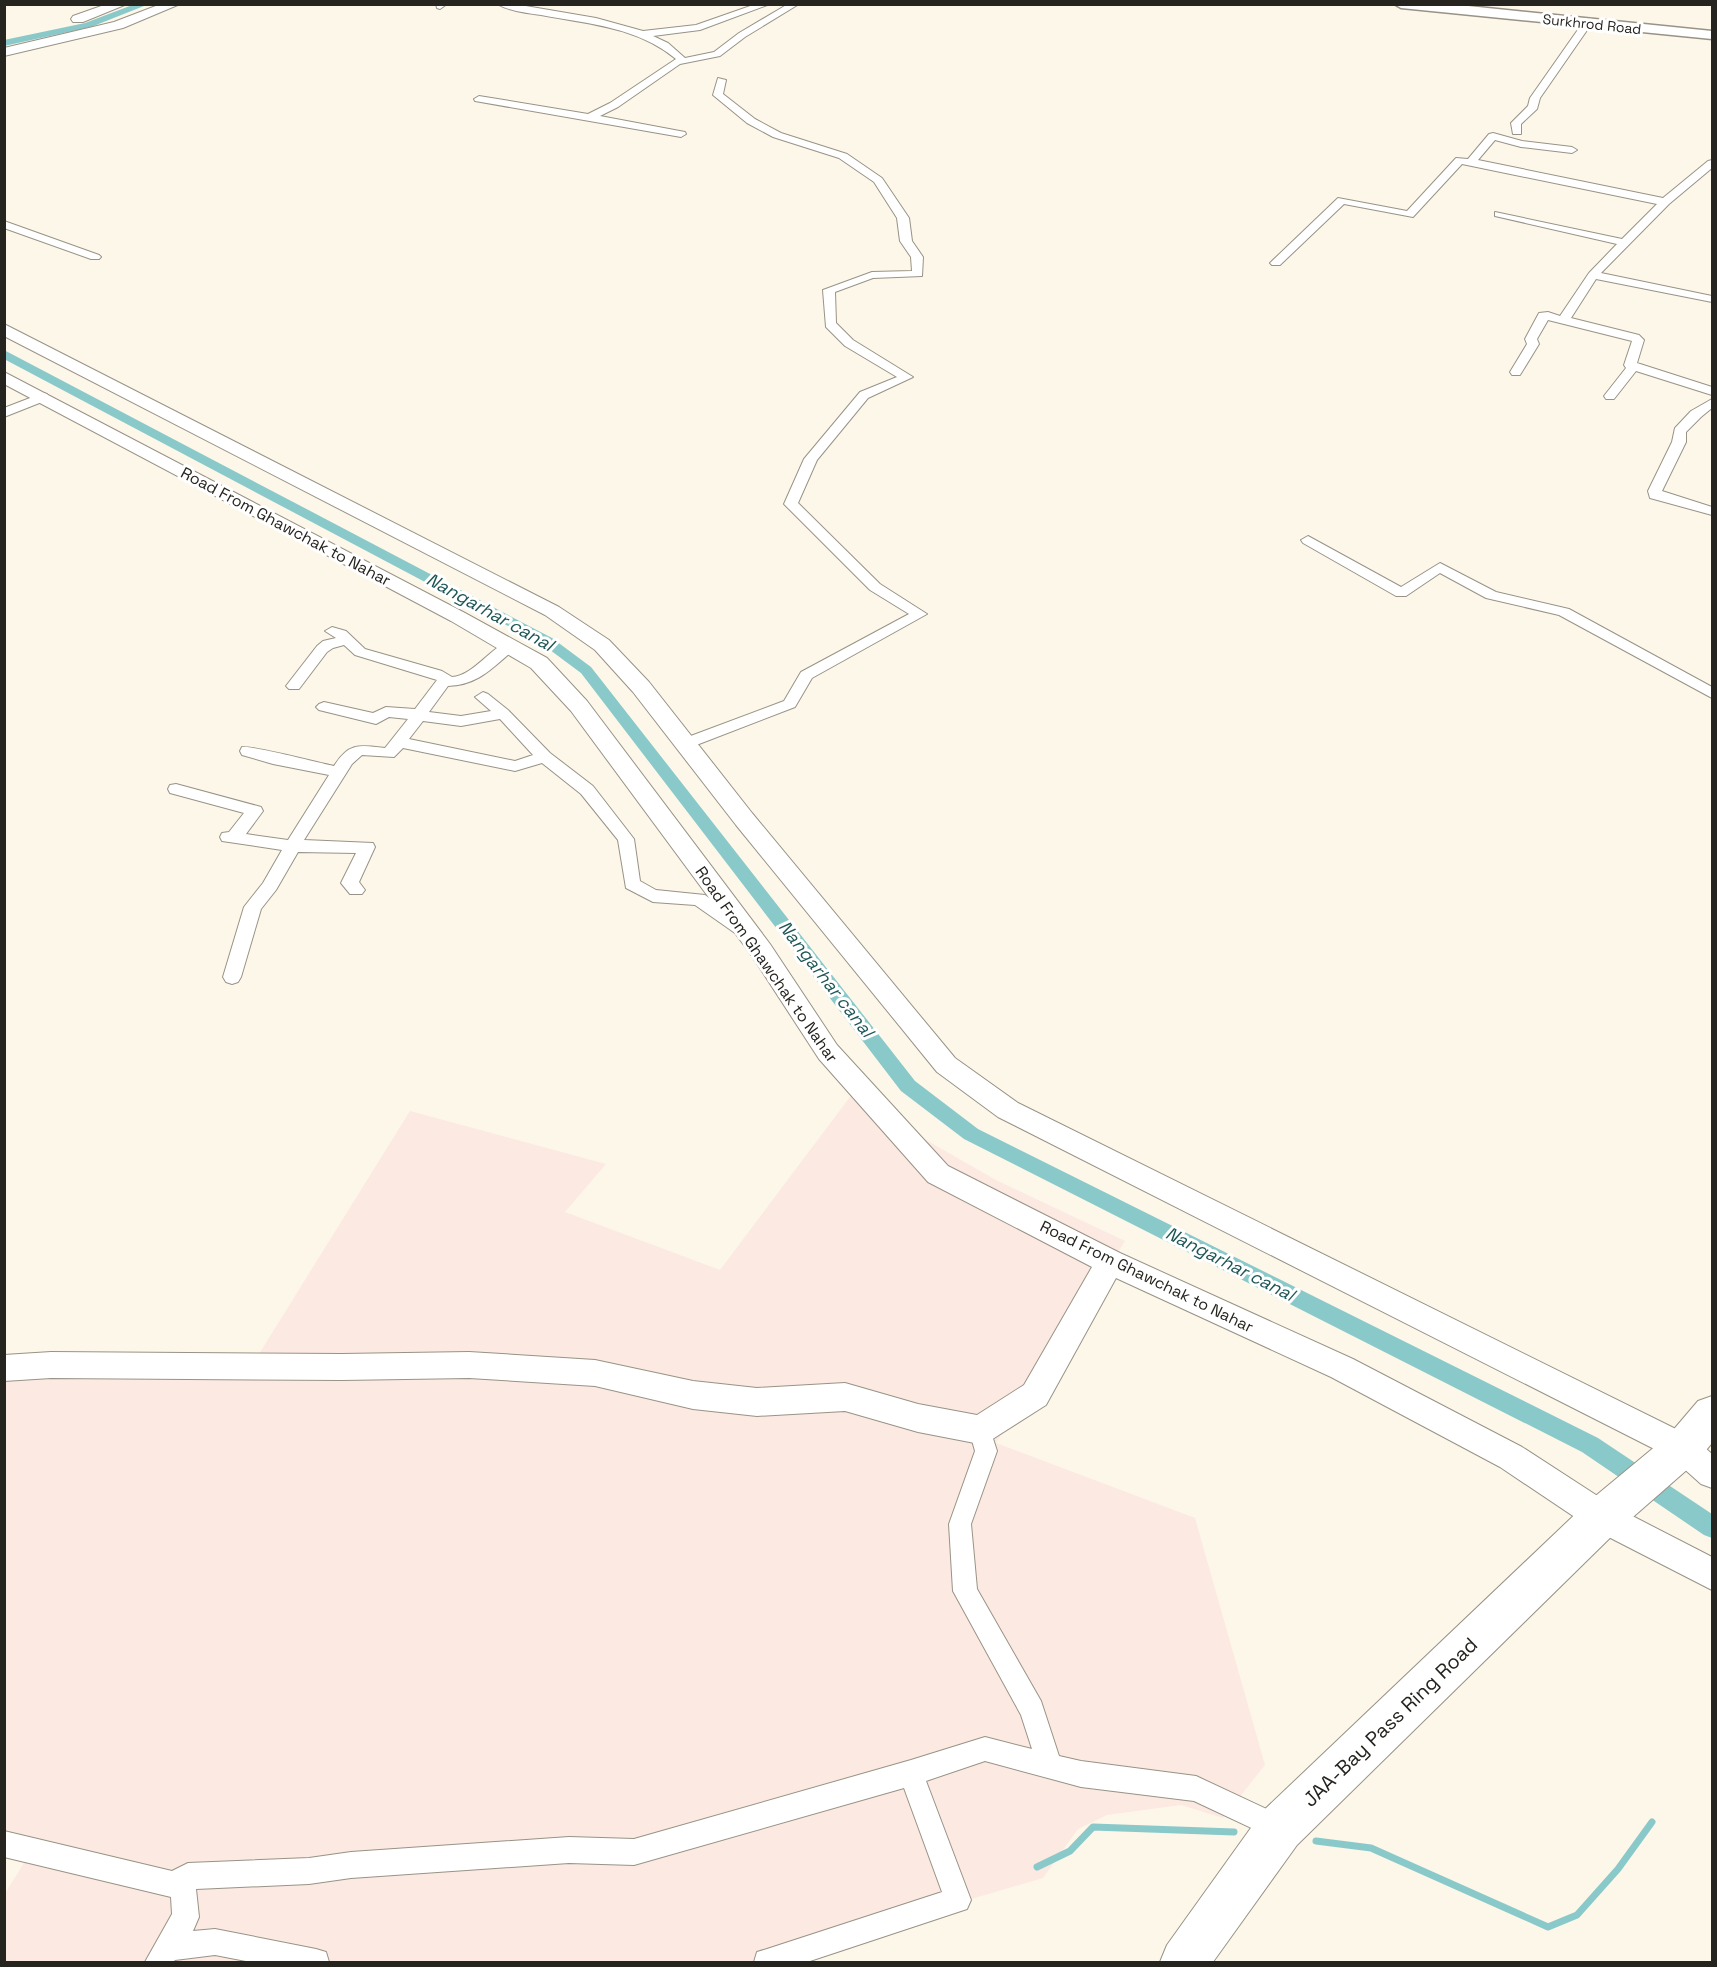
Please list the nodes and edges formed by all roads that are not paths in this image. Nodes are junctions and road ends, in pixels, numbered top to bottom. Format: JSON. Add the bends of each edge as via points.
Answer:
{"nodes":[{"id":1,"x":121,"y":4,"type":"edge"},
{"id":2,"x":174,"y":4,"type":"edge"},
{"id":3,"x":501,"y":4,"type":"edge"},
{"id":4,"x":766,"y":4,"type":"edge"},
{"id":5,"x":795,"y":4,"type":"edge"},
{"id":6,"x":1401,"y":4,"type":"edge"},
{"id":7,"x":63,"y":23,"type":"dead end"},
{"id":8,"x":1587,"y":23,"type":"junction"},
{"id":9,"x":640,"y":34,"type":"junction"},
{"id":10,"x":1713,"y":35,"type":"edge"},
{"id":11,"x":4,"y":52,"type":"edge"},
{"id":12,"x":682,"y":60,"type":"junction"},
{"id":13,"x":721,"y":80,"type":"dead end"},
{"id":14,"x":479,"y":99,"type":"dead end"},
{"id":15,"x":588,"y":118,"type":"junction"},
{"id":16,"x":1517,"y":132,"type":"dead end"},
{"id":17,"x":681,"y":134,"type":"dead end"},
{"id":18,"x":1572,"y":150,"type":"dead end"},
{"id":19,"x":1471,"y":162,"type":"junction"},
{"id":20,"x":1713,"y":163,"type":"edge"},
{"id":21,"x":1698,"y":174,"type":"junction"},
{"id":22,"x":1713,"y":177,"type":"edge"},
{"id":23,"x":1665,"y":202,"type":"junction"},
{"id":24,"x":1499,"y":214,"type":"dead end"},
{"id":25,"x":4,"y":224,"type":"edge"},
{"id":26,"x":1626,"y":243,"type":"junction"},
{"id":27,"x":95,"y":257,"type":"dead end"},
{"id":28,"x":1276,"y":263,"type":"dead end"},
{"id":29,"x":1593,"y":274,"type":"junction"},
{"id":30,"x":1713,"y":299,"type":"edge"},
{"id":31,"x":1564,"y":319,"type":"junction"},
{"id":32,"x":4,"y":329,"type":"edge"},
{"id":33,"x":1634,"y":366,"type":"junction"},
{"id":34,"x":1516,"y":372,"type":"dead end"},
{"id":35,"x":4,"y":377,"type":"edge"},
{"id":36,"x":1713,"y":391,"type":"edge"},
{"id":37,"x":1610,"y":396,"type":"dead end"},
{"id":38,"x":43,"y":397,"type":"junction"},
{"id":39,"x":1713,"y":403,"type":"edge"},
{"id":40,"x":4,"y":413,"type":"edge"},
{"id":41,"x":1713,"y":511,"type":"edge"},
{"id":42,"x":1308,"y":540,"type":"dead end"},
{"id":43,"x":332,"y":631,"type":"dead end"},
{"id":44,"x":348,"y":640,"type":"junction"},
{"id":45,"x":511,"y":645,"type":"junction"},
{"id":46,"x":443,"y":682,"type":"junction"},
{"id":47,"x":294,"y":686,"type":"dead end"},
{"id":48,"x":1713,"y":693,"type":"edge"},
{"id":49,"x":483,"y":697,"type":"dead end"},
{"id":50,"x":324,"y":707,"type":"dead end"},
{"id":51,"x":503,"y":713,"type":"junction"},
{"id":52,"x":417,"y":714,"type":"junction"},
{"id":53,"x":375,"y":719,"type":"junction"},
{"id":54,"x":403,"y":736,"type":"junction"},
{"id":55,"x":686,"y":744,"type":"junction"},
{"id":56,"x":248,"y":751,"type":"dead end"},
{"id":57,"x":544,"y":757,"type":"junction"},
{"id":58,"x":339,"y":772,"type":"junction"},
{"id":59,"x":176,"y":789,"type":"dead end"},
{"id":60,"x":293,"y":846,"type":"junction"},
{"id":61,"x":356,"y":890,"type":"dead end"},
{"id":62,"x":748,"y":934,"type":"junction"},
{"id":63,"x":232,"y":977,"type":"dead end"},
{"id":64,"x":1110,"y":1262,"type":"junction"},
{"id":65,"x":4,"y":1368,"type":"edge"},
{"id":66,"x":1713,"y":1414,"type":"edge"},
{"id":67,"x":980,"y":1430,"type":"junction"},
{"id":68,"x":1698,"y":1461,"type":"edge"},
{"id":69,"x":1612,"y":1510,"type":"junction"},
{"id":70,"x":1713,"y":1574,"type":"edge"},
{"id":71,"x":1050,"y":1766,"type":"junction"},
{"id":72,"x":911,"y":1773,"type":"junction"},
{"id":73,"x":1280,"y":1828,"type":"junction"},
{"id":74,"x":4,"y":1844,"type":"edge"},
{"id":75,"x":174,"y":1885,"type":"junction"},
{"id":76,"x":163,"y":1955,"type":"edge"},
{"id":77,"x":316,"y":1962,"type":"edge"},
{"id":78,"x":767,"y":1962,"type":"edge"},
{"id":79,"x":1184,"y":1962,"type":"edge"}],
"edges":[{"from":1,"to":7,"type":"street"},
{"from":2,"to":11,"type":"street","via":[[118,24]]},
{"from":3,"to":9,"type":"street","via":[[618,26]]},
{"from":4,"to":9,"type":"street","via":[[697,28]]},
{"from":5,"to":12,"type":"street","via":[[717,54]]},
{"from":6,"to":8,"type":"main road","name":"Surkhrod Road"},
{"from":8,"to":10,"type":"main road","name":"Surkhrod Road"},
{"from":8,"to":16,"type":"street","via":[[1534,98],[1533,107],[1516,123]]},
{"from":9,"to":12,"type":"street"},
{"from":12,"to":15,"type":"street"},
{"from":13,"to":55,"type":"street","via":[[718,95],[751,121],[777,135],[843,156],[878,180],[903,218],[906,241],[917,257],[918,274],[872,275],[830,290],[830,324],[849,343],[908,377],[864,395],[810,459],[791,504],[875,587],[920,614],[806,675],[790,704]]},
{"from":14,"to":15,"type":"street"},
{"from":15,"to":17,"type":"street"},
{"from":18,"to":19,"type":"street","via":[[1493,136]]},
{"from":19,"to":23,"type":"street"},
{"from":19,"to":28,"type":"street","via":[[1459,160],[1409,215],[1340,201]]},
{"from":20,"to":21,"type":"street"},
{"from":21,"to":22,"type":"street"},
{"from":21,"to":23,"type":"street"},
{"from":23,"to":26,"type":"street"},
{"from":24,"to":26,"type":"street"},
{"from":25,"to":27,"type":"street"},
{"from":26,"to":29,"type":"street"},
{"from":29,"to":30,"type":"street"},
{"from":29,"to":31,"type":"street"},
{"from":31,"to":33,"type":"street","via":[[1638,339],[1629,363]]},
{"from":31,"to":34,"type":"street","via":[[1543,316],[1531,339],[1533,344]]},
{"from":32,"to":55,"type":"street","via":[[552,611],[602,645]]},
{"from":33,"to":36,"type":"street"},
{"from":33,"to":37,"type":"street"},
{"from":35,"to":38,"type":"street","name":"Road From Ghawchak to Nahar"},
{"from":38,"to":40,"type":"street"},
{"from":38,"to":45,"type":"street","name":"Road From Ghawchak to Nahar"},
{"from":39,"to":41,"type":"street","via":[[1680,431],[1679,442],[1654,491],[1655,495]]},
{"from":42,"to":48,"type":"street","via":[[1401,593],[1440,567],[1491,595],[1564,612]]},
{"from":43,"to":44,"type":"street"},
{"from":44,"to":46,"type":"street","via":[[360,652],[437,674],[445,678]]},
{"from":44,"to":47,"type":"street","via":[[322,649]]},
{"from":45,"to":46,"type":"street","via":[[473,676]]},
{"from":45,"to":62,"type":"street","name":"Road From Ghawchak to Nahar","via":[[539,663],[579,706]]},
{"from":46,"to":52,"type":"street"},
{"from":49,"to":51,"type":"street"},
{"from":50,"to":53,"type":"street"},
{"from":51,"to":52,"type":"street","via":[[457,723]]},
{"from":51,"to":57,"type":"street"},
{"from":52,"to":53,"type":"street","via":[[386,712]]},
{"from":52,"to":54,"type":"street"},
{"from":53,"to":54,"type":"street"},
{"from":54,"to":57,"type":"street","via":[[515,766]]},
{"from":54,"to":58,"type":"street","via":[[388,753],[359,750]]},
{"from":55,"to":68,"type":"street","via":[[946,1065],[1008,1110]]},
{"from":56,"to":58,"type":"street"},
{"from":57,"to":62,"type":"street","via":[[587,790],[626,838],[632,884],[653,897],[699,899]]},
{"from":58,"to":60,"type":"street"},
{"from":59,"to":60,"type":"street","via":[[255,812],[230,837]]},
{"from":60,"to":61,"type":"street","via":[[367,847],[350,883]]},
{"from":60,"to":63,"type":"street","via":[[254,907]]},
{"from":62,"to":64,"type":"street","name":"Road From Ghawchak to Nahar","via":[[828,1052],[938,1174]]},
{"from":64,"to":67,"type":"street","via":[[1035,1395]]},
{"from":64,"to":69,"type":"street","name":"Road From Ghawchak to Nahar","via":[[1342,1368]]},
{"from":65,"to":67,"type":"street","via":[[469,1365],[584,1372],[693,1395],[757,1402],[845,1397],[918,1418]]},
{"from":66,"to":68,"type":"highway"},
{"from":67,"to":71,"type":"street","via":[[986,1451],[960,1524],[965,1591],[1032,1710]]},
{"from":68,"to":69,"type":"highway","name":"JAA-Bay Pass Ring Road"},
{"from":69,"to":70,"type":"street","name":"Road From Ghawchak to Nahar"},
{"from":69,"to":73,"type":"highway","name":"JAA-Bay Pass Ring Road"},
{"from":71,"to":72,"type":"street","via":[[985,1749]]},
{"from":71,"to":73,"type":"street","via":[[1081,1774],[1196,1789]]},
{"from":72,"to":75,"type":"street","via":[[634,1852],[569,1850],[309,1871],[188,1876]]},
{"from":72,"to":78,"type":"street","via":[[958,1900]]},
{"from":73,"to":79,"type":"highway","name":"JAA-Bay Pass Ring Road"},
{"from":74,"to":75,"type":"street"},
{"from":75,"to":76,"type":"street","via":[[183,1889],[186,1917]]},
{"from":76,"to":77,"type":"street","via":[[215,1942]]}]}
